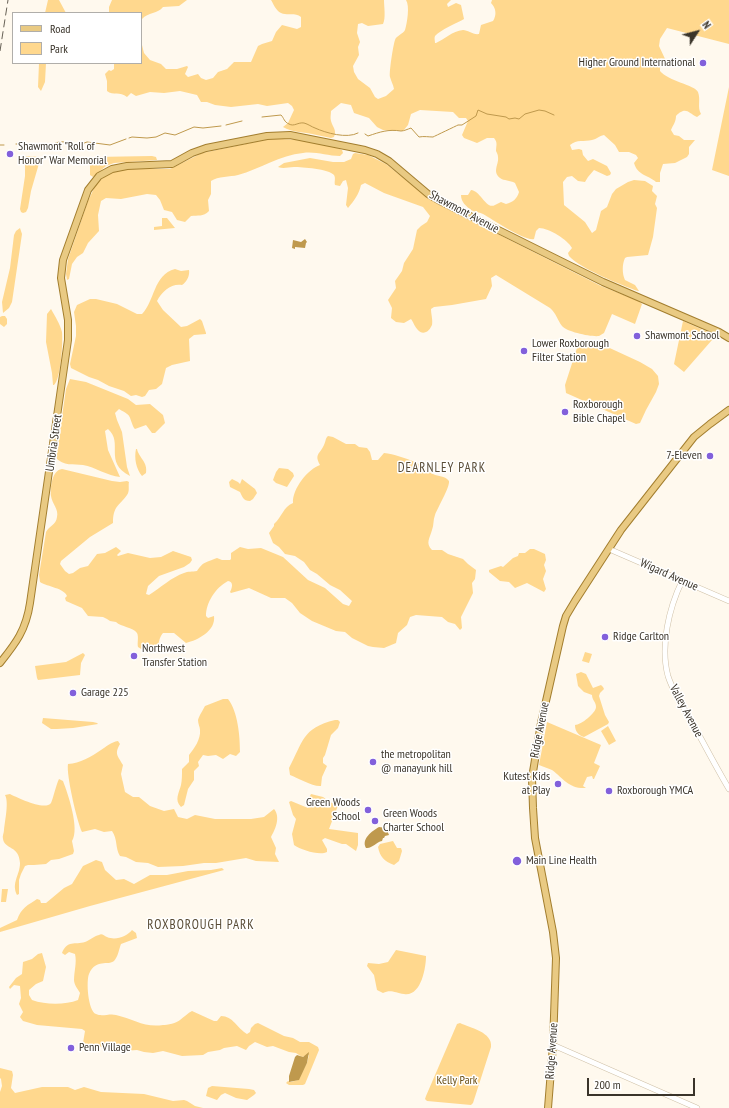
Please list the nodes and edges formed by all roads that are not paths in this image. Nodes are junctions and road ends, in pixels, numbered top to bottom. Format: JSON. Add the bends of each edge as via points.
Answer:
{"nodes":[{"id":1,"x":78,"y":218,"type":"joint"},
{"id":2,"x":729,"y":338,"type":"edge"},
{"id":3,"x":729,"y":410,"type":"edge"},
{"id":4,"x":609,"y":549,"type":"junction"},
{"id":5,"x":682,"y":581,"type":"junction"},
{"id":6,"x":729,"y":601,"type":"edge"},
{"id":7,"x":0,"y":664,"type":"edge"},
{"id":8,"x":729,"y":789,"type":"edge"},
{"id":9,"x":553,"y":1045,"type":"junction"},
{"id":10,"x":548,"y":1108,"type":"edge"},
{"id":11,"x":697,"y":1108,"type":"edge"}],
"edges":[{"from":1,"to":2,"type":"main road","name":"Shawmont Avenue","via":[[90,187],[97,178],[115,168],[172,164],[192,153],[260,137],[294,136],[369,151],[389,161],[428,194],[442,202],[603,282]]},
{"from":1,"to":7,"type":"main road","name":"Umbria Street","via":[[61,269],[68,340],[30,603],[21,635]]},
{"from":3,"to":4,"type":"main road","name":"Ridge Avenue","via":[[694,437]]},
{"from":4,"to":5,"type":"street","name":"Wigard Avenue"},
{"from":4,"to":9,"type":"main road","name":"Ridge Avenue","via":[[565,620],[541,723],[533,773],[535,835],[556,958]]},
{"from":5,"to":6,"type":"street","name":"Wigard Avenue"},
{"from":5,"to":8,"type":"street","name":"Valley Avenue","via":[[668,623],[667,672],[674,692]]},
{"from":9,"to":10,"type":"main road","name":"Ridge Avenue"},
{"from":9,"to":11,"type":"street"}]}
